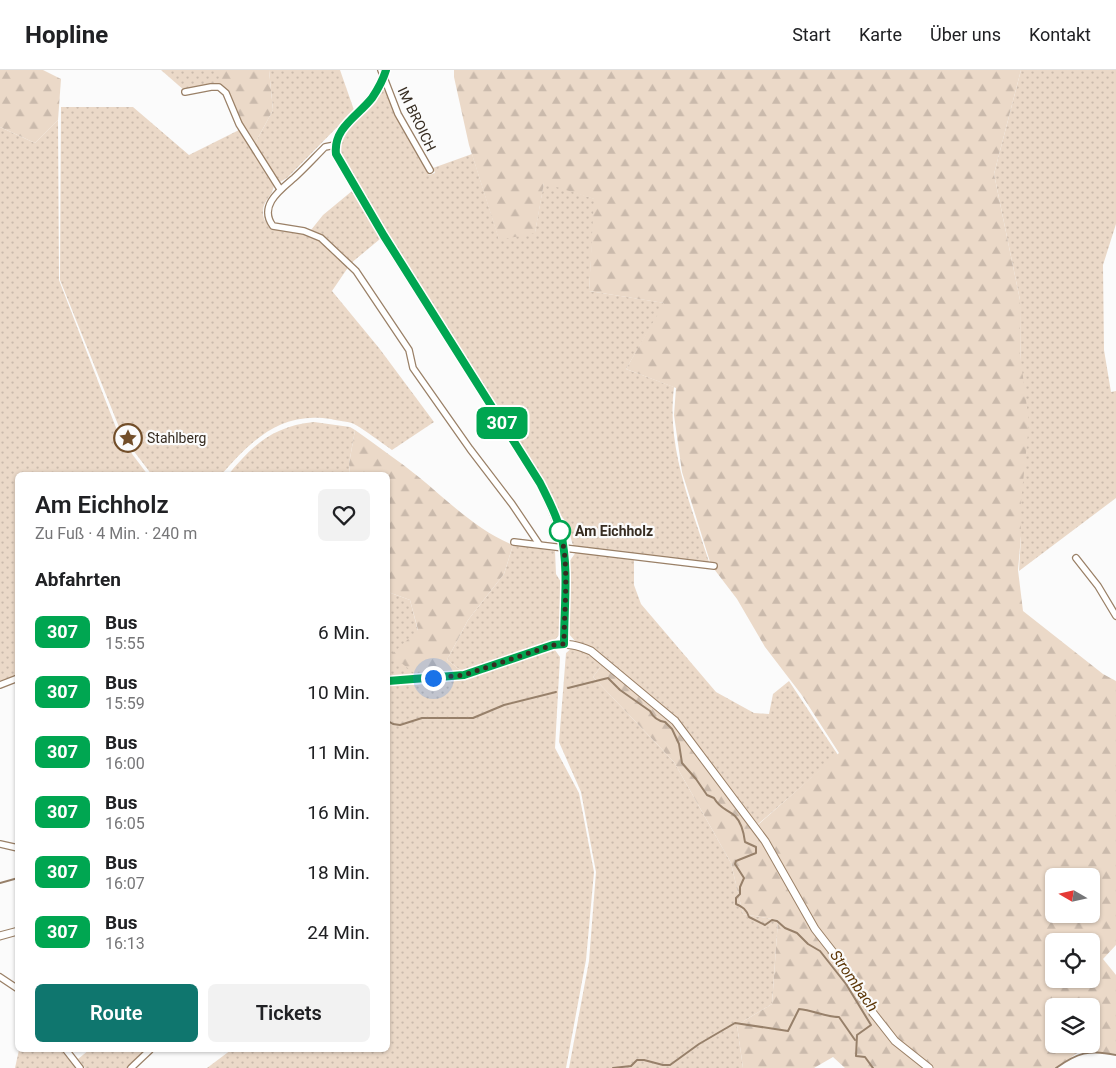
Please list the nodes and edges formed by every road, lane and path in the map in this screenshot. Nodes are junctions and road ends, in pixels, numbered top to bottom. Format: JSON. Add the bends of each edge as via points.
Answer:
{"nodes":[{"id":1,"x":381,"y":70,"type":"edge"},
{"id":2,"x":386,"y":70,"type":"edge"},
{"id":3,"x":383,"y":79,"type":"junction"},
{"id":4,"x":185,"y":92,"type":"dead end"},
{"id":5,"x":335,"y":145,"type":"junction"},
{"id":6,"x":430,"y":170,"type":"dead end"},
{"id":7,"x":280,"y":189,"type":"junction"},
{"id":8,"x":514,"y":542,"type":"dead end"},
{"id":9,"x":539,"y":544,"type":"junction"},
{"id":10,"x":564,"y":549,"type":"junction"},
{"id":11,"x":1076,"y":558,"type":"dead end"},
{"id":12,"x":714,"y":566,"type":"dead end"},
{"id":13,"x":1116,"y":616,"type":"edge"},
{"id":14,"x":564,"y":644,"type":"junction"},
{"id":15,"x":15,"y":679,"type":"edge"},
{"id":16,"x":390,"y":681,"type":"edge"},
{"id":17,"x":0,"y":685,"type":"edge"},
{"id":18,"x":0,"y":844,"type":"edge"},
{"id":19,"x":15,"y":847,"type":"edge"},
{"id":20,"x":15,"y":932,"type":"edge"},
{"id":21,"x":0,"y":936,"type":"edge"},
{"id":22,"x":2,"y":979,"type":"edge"},
{"id":23,"x":15,"y":987,"type":"edge"},
{"id":24,"x":68,"y":1052,"type":"edge"},
{"id":25,"x":148,"y":1052,"type":"edge"},
{"id":26,"x":80,"y":1068,"type":"edge"},
{"id":27,"x":131,"y":1068,"type":"edge"},
{"id":28,"x":929,"y":1068,"type":"edge"}],
"edges":[{"from":1,"to":3,"type":"street","name":"IM BROICH"},
{"from":2,"to":3,"type":"street"},
{"from":3,"to":5,"type":"street","via":[[371,99],[344,127]]},
{"from":3,"to":6,"type":"street","name":"IM BROICH","via":[[398,114]]},
{"from":4,"to":7,"type":"street","via":[[211,86],[226,94],[239,124]]},
{"from":5,"to":7,"type":"street","via":[[325,146]]},
{"from":5,"to":10,"type":"street","via":[[338,161],[540,483],[560,530]]},
{"from":7,"to":9,"type":"street","via":[[267,212],[272,226],[304,231],[321,238],[356,270],[409,350],[413,368]]},
{"from":8,"to":9,"type":"street"},
{"from":9,"to":10,"type":"street"},
{"from":10,"to":12,"type":"street"},
{"from":10,"to":14,"type":"street"},
{"from":11,"to":13,"type":"street"},
{"from":14,"to":16,"type":"street","via":[[464,675]]},
{"from":14,"to":28,"type":"street","via":[[576,644],[591,651],[675,721],[765,841],[815,929],[843,965],[872,1013],[895,1041]]},
{"from":15,"to":17,"type":"street"},
{"from":18,"to":19,"type":"street"},
{"from":20,"to":21,"type":"street"},
{"from":22,"to":23,"type":"street"},
{"from":24,"to":26,"type":"street"},
{"from":25,"to":27,"type":"street"}]}
